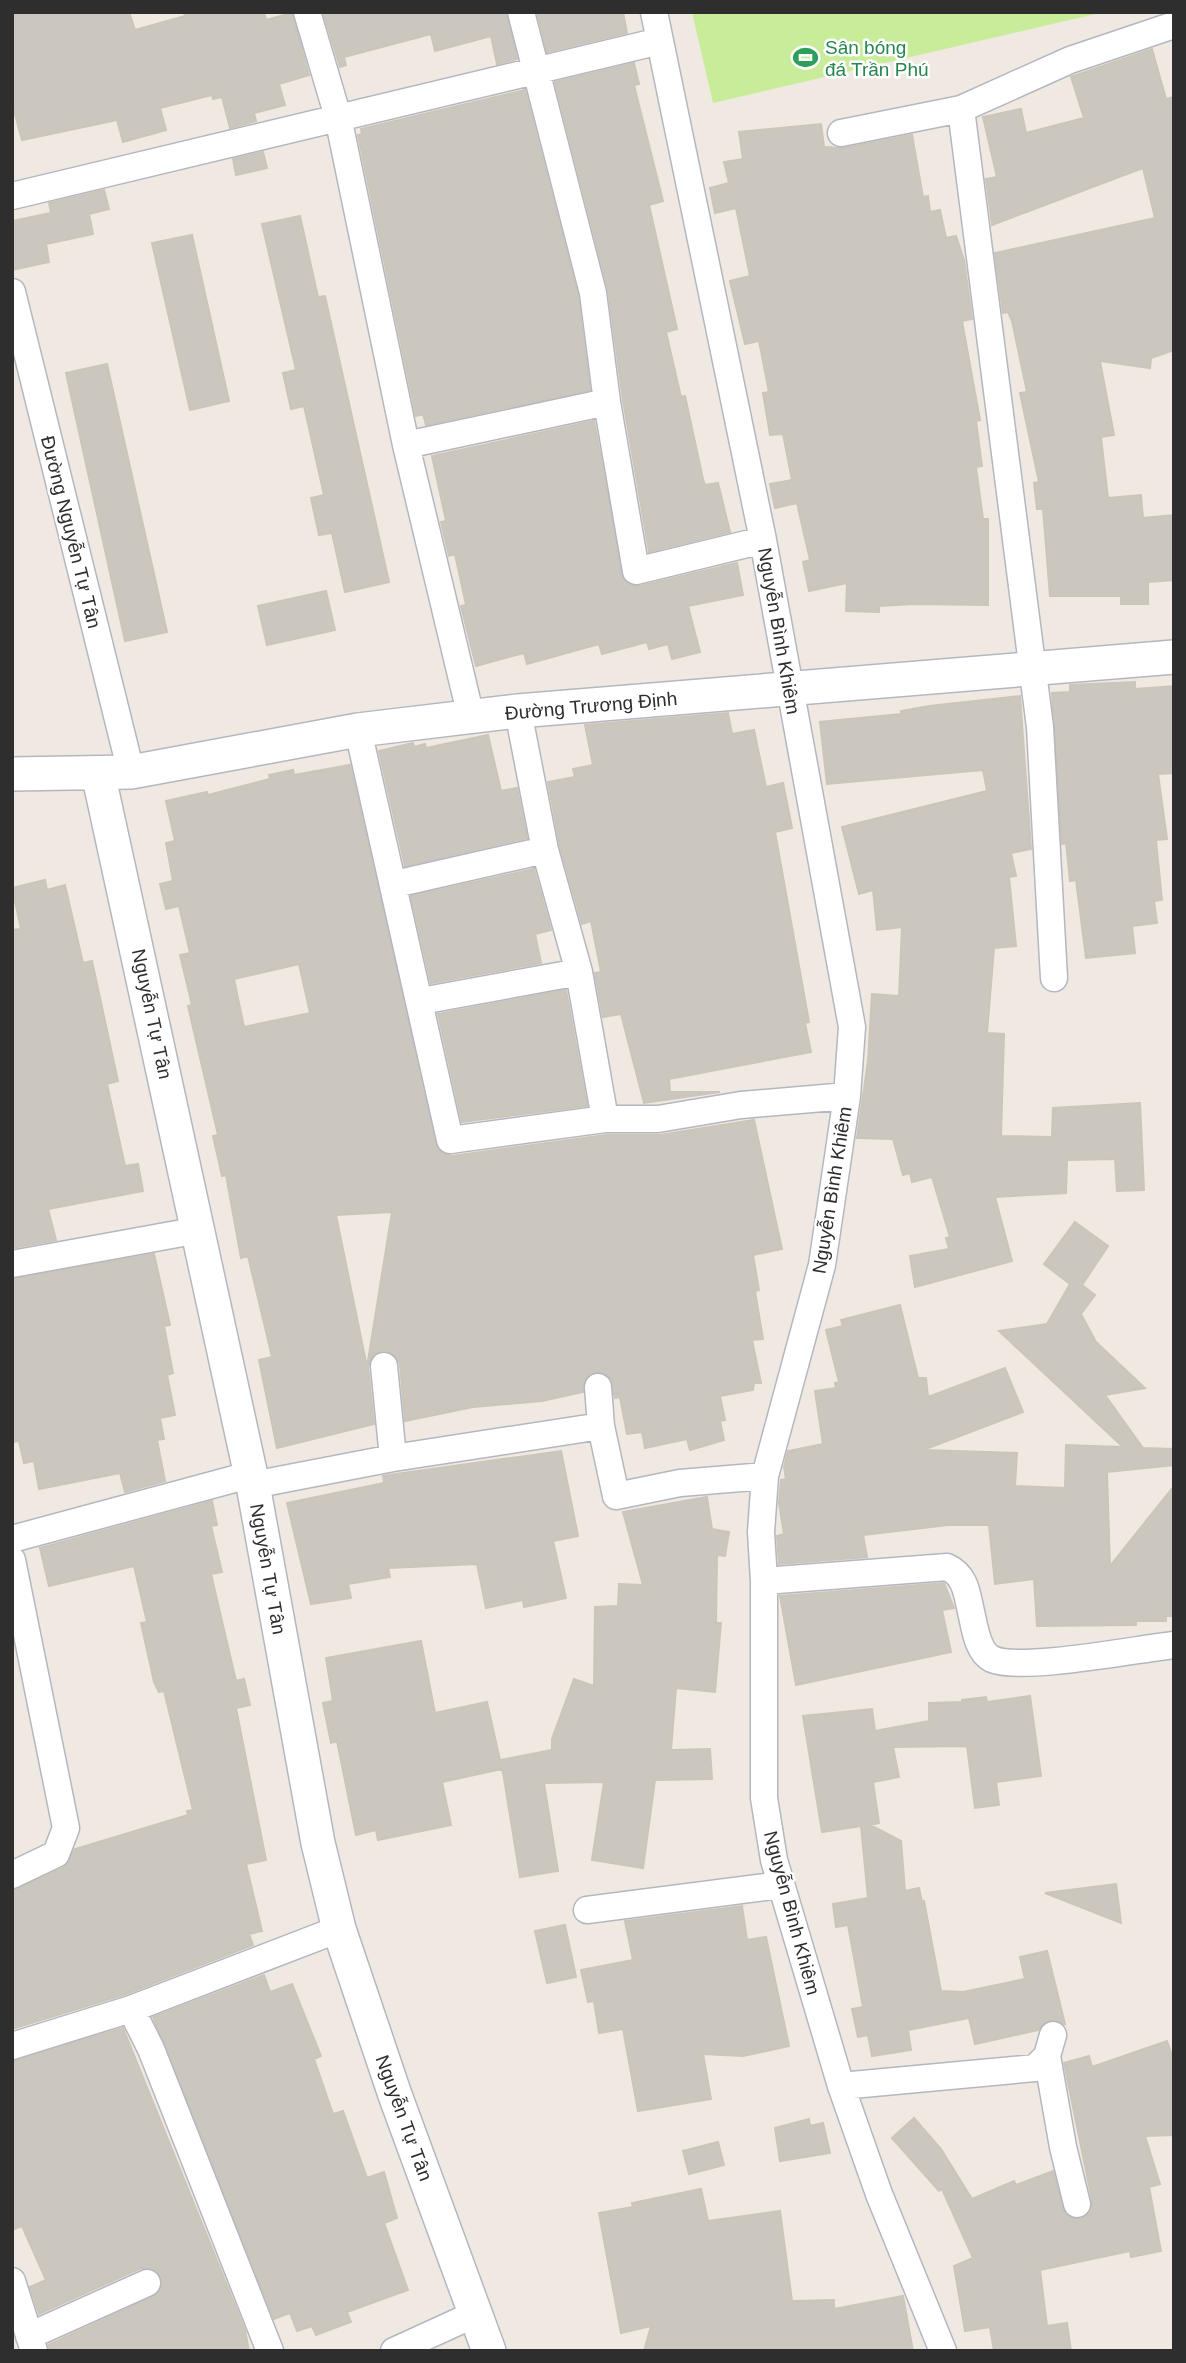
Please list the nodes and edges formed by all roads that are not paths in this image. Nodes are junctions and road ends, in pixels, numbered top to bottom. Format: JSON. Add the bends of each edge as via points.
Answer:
{"nodes":[{"id":1,"x":307,"y":12,"type":"edge"},
{"id":2,"x":520,"y":12,"type":"edge"},
{"id":3,"x":654,"y":12,"type":"edge"},
{"id":4,"x":1174,"y":25,"type":"edge"},
{"id":5,"x":660,"y":41,"type":"junction"},
{"id":6,"x":537,"y":72,"type":"junction"},
{"id":7,"x":961,"y":109,"type":"junction"},
{"id":8,"x":338,"y":117,"type":"junction"},
{"id":9,"x":841,"y":133,"type":"dead end"},
{"id":10,"x":12,"y":197,"type":"edge"},
{"id":11,"x":12,"y":292,"type":"edge"},
{"id":12,"x":607,"y":402,"type":"junction"},
{"id":13,"x":406,"y":445,"type":"junction"},
{"id":14,"x":763,"y":540,"type":"junction"},
{"id":15,"x":1174,"y":657,"type":"edge"},
{"id":16,"x":1033,"y":667,"type":"junction"},
{"id":17,"x":790,"y":691,"type":"junction"},
{"id":18,"x":518,"y":711,"type":"junction"},
{"id":19,"x":471,"y":717,"type":"junction"},
{"id":20,"x":358,"y":730,"type":"junction"},
{"id":21,"x":131,"y":772,"type":"junction"},
{"id":22,"x":97,"y":773,"type":"junction"},
{"id":23,"x":12,"y":774,"type":"edge"},
{"id":24,"x":545,"y":850,"type":"junction"},
{"id":25,"x":395,"y":884,"type":"junction"},
{"id":26,"x":579,"y":972,"type":"junction"},
{"id":27,"x":1054,"y":978,"type":"dead end"},
{"id":28,"x":421,"y":1001,"type":"junction"},
{"id":29,"x":847,"y":1096,"type":"junction"},
{"id":30,"x":605,"y":1119,"type":"junction"},
{"id":31,"x":199,"y":1230,"type":"junction"},
{"id":32,"x":12,"y":1264,"type":"edge"},
{"id":33,"x":384,"y":1366,"type":"dead end"},
{"id":34,"x":598,"y":1387,"type":"dead end"},
{"id":35,"x":601,"y":1426,"type":"junction"},
{"id":36,"x":393,"y":1458,"type":"junction"},
{"id":37,"x":765,"y":1476,"type":"junction"},
{"id":38,"x":251,"y":1480,"type":"junction"},
{"id":39,"x":12,"y":1539,"type":"edge"},
{"id":40,"x":12,"y":1560,"type":"edge"},
{"id":41,"x":764,"y":1581,"type":"junction"},
{"id":42,"x":1174,"y":1645,"type":"edge"},
{"id":43,"x":12,"y":1875,"type":"edge"},
{"id":44,"x":780,"y":1885,"type":"junction"},
{"id":45,"x":587,"y":1910,"type":"dead end"},
{"id":46,"x":340,"y":1929,"type":"junction"},
{"id":47,"x":131,"y":2008,"type":"junction"},
{"id":48,"x":12,"y":2046,"type":"edge"},
{"id":49,"x":841,"y":2086,"type":"junction"},
{"id":50,"x":1077,"y":2204,"type":"dead end"},
{"id":51,"x":12,"y":2281,"type":"edge"},
{"id":52,"x":147,"y":2283,"type":"dead end"},
{"id":53,"x":475,"y":2314,"type":"junction"},
{"id":54,"x":32,"y":2343,"type":"edge"},
{"id":55,"x":270,"y":2351,"type":"edge"},
{"id":56,"x":394,"y":2351,"type":"edge"},
{"id":57,"x":489,"y":2351,"type":"edge"},
{"id":58,"x":943,"y":2351,"type":"edge"}],
"edges":[{"from":1,"to":8,"type":"street"},
{"from":2,"to":6,"type":"street"},
{"from":3,"to":5,"type":"street","name":"Nguyễn Bình Khiêm"},
{"from":4,"to":7,"type":"street","via":[[1070,60]]},
{"from":5,"to":6,"type":"street"},
{"from":5,"to":14,"type":"street","name":"Nguyễn Bình Khiêm"},
{"from":6,"to":8,"type":"street"},
{"from":6,"to":12,"type":"street","via":[[593,293]]},
{"from":7,"to":9,"type":"street"},
{"from":7,"to":16,"type":"street"},
{"from":8,"to":10,"type":"street"},
{"from":8,"to":13,"type":"street"},
{"from":11,"to":21,"type":"street","name":"Đường Nguyễn Tự Tân"},
{"from":12,"to":13,"type":"street"},
{"from":12,"to":14,"type":"street","via":[[636,571]]},
{"from":13,"to":19,"type":"street"},
{"from":14,"to":17,"type":"street","name":"Nguyễn Bình Khiêm"},
{"from":15,"to":16,"type":"street","name":"Đường Trương Định"},
{"from":16,"to":17,"type":"street","name":"Đường Trương Định"},
{"from":16,"to":27,"type":"street","via":[[1049,849]]},
{"from":17,"to":18,"type":"street","name":"Đường Trương Định"},
{"from":17,"to":29,"type":"street","name":"Nguyễn Bình Khiêm","via":[[852,1027]]},
{"from":18,"to":19,"type":"street","name":"Đường Trương Định"},
{"from":18,"to":24,"type":"street"},
{"from":19,"to":20,"type":"street","name":"Đường Trương Định"},
{"from":20,"to":21,"type":"street","name":"Đường Trương Định"},
{"from":20,"to":25,"type":"street"},
{"from":21,"to":22,"type":"street","name":"Đường Trương Định"},
{"from":22,"to":23,"type":"street","name":"Đường Trương Định"},
{"from":22,"to":31,"type":"street","name":"Nguyễn Tự Tân"},
{"from":24,"to":25,"type":"street"},
{"from":24,"to":26,"type":"street"},
{"from":25,"to":28,"type":"street"},
{"from":26,"to":28,"type":"street"},
{"from":26,"to":30,"type":"street"},
{"from":28,"to":30,"type":"street","via":[[450,1140]]},
{"from":29,"to":30,"type":"street","via":[[741,1105],[658,1119]]},
{"from":29,"to":37,"type":"street","name":"Nguyễn Bình Khiêm","via":[[822,1265]]},
{"from":31,"to":32,"type":"street"},
{"from":31,"to":38,"type":"street","name":"Nguyễn Tự Tân"},
{"from":33,"to":36,"type":"street"},
{"from":34,"to":35,"type":"street"},
{"from":35,"to":36,"type":"street"},
{"from":35,"to":37,"type":"street","via":[[617,1496],[680,1483]]},
{"from":36,"to":38,"type":"street"},
{"from":37,"to":41,"type":"street","name":"Nguyễn Bình Khiêm"},
{"from":38,"to":39,"type":"street"},
{"from":38,"to":46,"type":"street","name":"Nguyễn Tự Tân","via":[[318,1843]]},
{"from":40,"to":43,"type":"street","via":[[66,1828],[56,1854]]},
{"from":41,"to":42,"type":"street","via":[[947,1567],[959,1572],[984,1653],[993,1659],[1031,1662]]},
{"from":41,"to":44,"type":"street","name":"Nguyễn Bình Khiêm","via":[[764,1798]]},
{"from":44,"to":45,"type":"street"},
{"from":44,"to":49,"type":"street","name":"Nguyễn Bình Khiêm"},
{"from":46,"to":47,"type":"street"},
{"from":46,"to":53,"type":"street","name":"Nguyễn Tự Tân"},
{"from":47,"to":48,"type":"street"},
{"from":47,"to":55,"type":"street"},
{"from":49,"to":50,"type":"street","via":[[1035,2068],[1050,2046],[1063,2147]]},
{"from":49,"to":58,"type":"street","name":"Nguyễn Bình Khiêm"},
{"from":51,"to":54,"type":"street"},
{"from":52,"to":54,"type":"street"},
{"from":53,"to":56,"type":"street"},
{"from":53,"to":57,"type":"street","name":"Nguyễn Tự Tân"}]}
